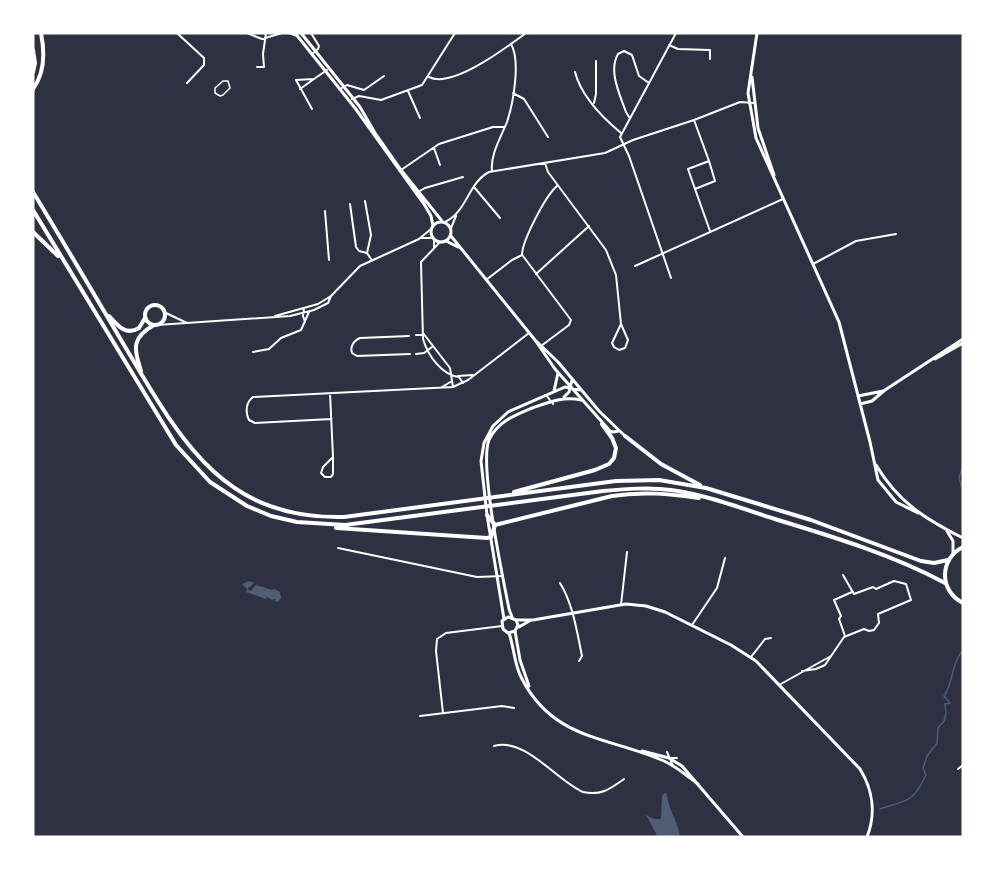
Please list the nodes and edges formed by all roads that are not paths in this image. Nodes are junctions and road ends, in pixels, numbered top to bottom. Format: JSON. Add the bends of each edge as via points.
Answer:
{"nodes":[{"id":1,"x":41,"y":33,"type":"edge"},
{"id":2,"x":177,"y":33,"type":"edge"},
{"id":3,"x":247,"y":33,"type":"edge"},
{"id":4,"x":266,"y":33,"type":"edge"},
{"id":5,"x":280,"y":33,"type":"edge"},
{"id":6,"x":289,"y":33,"type":"edge"},
{"id":7,"x":301,"y":33,"type":"edge"},
{"id":8,"x":311,"y":33,"type":"edge"},
{"id":9,"x":455,"y":33,"type":"edge"},
{"id":10,"x":526,"y":33,"type":"edge"},
{"id":11,"x":676,"y":33,"type":"edge"},
{"id":12,"x":757,"y":33,"type":"edge"},
{"id":13,"x":296,"y":35,"type":"edge"},
{"id":14,"x":265,"y":39,"type":"junction"},
{"id":15,"x":511,"y":44,"type":"junction"},
{"id":16,"x":669,"y":45,"type":"junction"},
{"id":17,"x":33,"y":50,"type":"edge"},
{"id":18,"x":316,"y":51,"type":"junction"},
{"id":19,"x":312,"y":54,"type":"junction"},
{"id":20,"x":710,"y":59,"type":"dead end"},
{"id":21,"x":596,"y":61,"type":"dead end"},
{"id":22,"x":324,"y":65,"type":"junction"},
{"id":23,"x":257,"y":67,"type":"dead end"},
{"id":24,"x":327,"y":70,"type":"junction"},
{"id":25,"x":751,"y":71,"type":"junction"},
{"id":26,"x":33,"y":72,"type":"edge"},
{"id":27,"x":575,"y":72,"type":"dead end"},
{"id":28,"x":384,"y":76,"type":"dead end"},
{"id":29,"x":429,"y":76,"type":"junction"},
{"id":30,"x":314,"y":79,"type":"junction"},
{"id":31,"x":228,"y":81,"type":"joint"},
{"id":32,"x":187,"y":83,"type":"dead end"},
{"id":33,"x":649,"y":83,"type":"junction"},
{"id":34,"x":341,"y":88,"type":"junction"},
{"id":35,"x":33,"y":89,"type":"edge"},
{"id":36,"x":300,"y":89,"type":"junction"},
{"id":37,"x":408,"y":90,"type":"junction"},
{"id":38,"x":513,"y":93,"type":"junction"},
{"id":39,"x":351,"y":100,"type":"junction"},
{"id":40,"x":749,"y":102,"type":"junction"},
{"id":41,"x":754,"y":103,"type":"junction"},
{"id":42,"x":594,"y":104,"type":"junction"},
{"id":43,"x":312,"y":109,"type":"dead end"},
{"id":44,"x":420,"y":118,"type":"dead end"},
{"id":45,"x":630,"y":118,"type":"junction"},
{"id":46,"x":694,"y":120,"type":"junction"},
{"id":47,"x":504,"y":127,"type":"junction"},
{"id":48,"x":621,"y":133,"type":"junction"},
{"id":49,"x":548,"y":137,"type":"dead end"},
{"id":50,"x":622,"y":145,"type":"junction"},
{"id":51,"x":434,"y":147,"type":"junction"},
{"id":52,"x":709,"y":161,"type":"junction"},
{"id":53,"x":545,"y":163,"type":"junction"},
{"id":54,"x":440,"y":165,"type":"dead end"},
{"id":55,"x":400,"y":171,"type":"junction"},
{"id":56,"x":492,"y":171,"type":"junction"},
{"id":57,"x":463,"y":177,"type":"dead end"},
{"id":58,"x":774,"y":180,"type":"junction"},
{"id":59,"x":558,"y":186,"type":"junction"},
{"id":60,"x":474,"y":187,"type":"junction"},
{"id":61,"x":695,"y":189,"type":"junction"},
{"id":62,"x":33,"y":192,"type":"edge"},
{"id":63,"x":417,"y":193,"type":"junction"},
{"id":64,"x":783,"y":199,"type":"junction"},
{"id":65,"x":365,"y":201,"type":"dead end"},
{"id":66,"x":350,"y":204,"type":"dead end"},
{"id":67,"x":33,"y":210,"type":"edge"},
{"id":68,"x":325,"y":211,"type":"dead end"},
{"id":69,"x":456,"y":216,"type":"junction"},
{"id":70,"x":500,"y":218,"type":"dead end"},
{"id":71,"x":444,"y":222,"type":"junction"},
{"id":72,"x":589,"y":226,"type":"junction"},
{"id":73,"x":432,"y":228,"type":"junction"},
{"id":74,"x":452,"y":228,"type":"junction"},
{"id":75,"x":710,"y":231,"type":"junction"},
{"id":76,"x":33,"y":232,"type":"edge"},
{"id":77,"x":896,"y":234,"type":"dead end"},
{"id":78,"x":451,"y":236,"type":"junction"},
{"id":79,"x":419,"y":238,"type":"junction"},
{"id":80,"x":433,"y":238,"type":"junction"},
{"id":81,"x":440,"y":242,"type":"junction"},
{"id":82,"x":446,"y":242,"type":"junction"},
{"id":83,"x":460,"y":249,"type":"junction"},
{"id":84,"x":433,"y":250,"type":"junction"},
{"id":85,"x":367,"y":252,"type":"junction"},
{"id":86,"x":663,"y":254,"type":"junction"},
{"id":87,"x":522,"y":255,"type":"junction"},
{"id":88,"x":329,"y":260,"type":"dead end"},
{"id":89,"x":372,"y":260,"type":"junction"},
{"id":90,"x":63,"y":261,"type":"junction"},
{"id":91,"x":813,"y":264,"type":"junction"},
{"id":92,"x":635,"y":266,"type":"dead end"},
{"id":93,"x":536,"y":274,"type":"junction"},
{"id":94,"x":671,"y":278,"type":"dead end"},
{"id":95,"x":486,"y":280,"type":"junction"},
{"id":96,"x":331,"y":296,"type":"junction"},
{"id":97,"x":102,"y":308,"type":"junction"},
{"id":98,"x":304,"y":308,"type":"junction"},
{"id":99,"x":309,"y":312,"type":"junction"},
{"id":100,"x":166,"y":313,"type":"junction"},
{"id":101,"x":303,"y":314,"type":"junction"},
{"id":102,"x":145,"y":317,"type":"junction"},
{"id":103,"x":269,"y":317,"type":"junction"},
{"id":104,"x":305,"y":322,"type":"junction"},
{"id":105,"x":190,"y":324,"type":"junction"},
{"id":106,"x":621,"y":324,"type":"junction"},
{"id":107,"x":156,"y":325,"type":"junction"},
{"id":108,"x":529,"y":333,"type":"junction"},
{"id":109,"x":423,"y":334,"type":"junction"},
{"id":110,"x":409,"y":336,"type":"dead end"},
{"id":111,"x":416,"y":336,"type":"dead end"},
{"id":112,"x":963,"y":341,"type":"edge"},
{"id":113,"x":433,"y":346,"type":"junction"},
{"id":114,"x":541,"y":347,"type":"junction"},
{"id":115,"x":428,"y":351,"type":"junction"},
{"id":116,"x":253,"y":352,"type":"dead end"},
{"id":117,"x":410,"y":354,"type":"dead end"},
{"id":118,"x":416,"y":354,"type":"dead end"},
{"id":119,"x":558,"y":373,"type":"junction"},
{"id":120,"x":476,"y":374,"type":"junction"},
{"id":121,"x":455,"y":376,"type":"junction"},
{"id":122,"x":143,"y":377,"type":"junction"},
{"id":123,"x":572,"y":380,"type":"junction"},
{"id":124,"x":452,"y":381,"type":"junction"},
{"id":125,"x":463,"y":383,"type":"junction"},
{"id":126,"x":453,"y":387,"type":"junction"},
{"id":127,"x":571,"y":387,"type":"junction"},
{"id":128,"x":440,"y":388,"type":"junction"},
{"id":129,"x":580,"y":390,"type":"junction"},
{"id":130,"x":885,"y":390,"type":"junction"},
{"id":131,"x":553,"y":392,"type":"junction"},
{"id":132,"x":330,"y":393,"type":"junction"},
{"id":133,"x":546,"y":395,"type":"junction"},
{"id":134,"x":858,"y":396,"type":"junction"},
{"id":135,"x":562,"y":398,"type":"junction"},
{"id":136,"x":581,"y":400,"type":"junction"},
{"id":137,"x":552,"y":403,"type":"junction"},
{"id":138,"x":860,"y":404,"type":"junction"},
{"id":139,"x":331,"y":419,"type":"junction"},
{"id":140,"x":602,"y":423,"type":"junction"},
{"id":141,"x":494,"y":431,"type":"junction"},
{"id":142,"x":619,"y":431,"type":"junction"},
{"id":143,"x":625,"y":436,"type":"joint"},
{"id":144,"x":333,"y":457,"type":"junction"},
{"id":145,"x":706,"y":488,"type":"junction"},
{"id":146,"x":499,"y":496,"type":"junction"},
{"id":147,"x":712,"y":499,"type":"junction"},
{"id":148,"x":487,"y":515,"type":"junction"},
{"id":149,"x":320,"y":525,"type":"junction"},
{"id":150,"x":495,"y":525,"type":"junction"},
{"id":151,"x":946,"y":530,"type":"junction"},
{"id":152,"x":491,"y":537,"type":"junction"},
{"id":153,"x":963,"y":538,"type":"edge"},
{"id":154,"x":963,"y":547,"type":"edge"},
{"id":155,"x":338,"y":548,"type":"dead end"},
{"id":156,"x":627,"y":552,"type":"dead end"},
{"id":157,"x":953,"y":553,"type":"junction"},
{"id":158,"x":725,"y":558,"type":"dead end"},
{"id":159,"x":948,"y":560,"type":"junction"},
{"id":160,"x":843,"y":575,"type":"dead end"},
{"id":161,"x":503,"y":576,"type":"junction"},
{"id":162,"x":497,"y":577,"type":"junction"},
{"id":163,"x":560,"y":583,"type":"dead end"},
{"id":164,"x":945,"y":583,"type":"junction"},
{"id":165,"x":852,"y":592,"type":"junction"},
{"id":166,"x":963,"y":603,"type":"edge"},
{"id":167,"x":621,"y":605,"type":"junction"},
{"id":168,"x":572,"y":613,"type":"junction"},
{"id":169,"x":514,"y":618,"type":"junction"},
{"id":170,"x":504,"y":619,"type":"junction"},
{"id":171,"x":533,"y":620,"type":"junction"},
{"id":172,"x":692,"y":625,"type":"junction"},
{"id":173,"x":502,"y":626,"type":"junction"},
{"id":174,"x":516,"y":629,"type":"junction"},
{"id":175,"x":508,"y":633,"type":"junction"},
{"id":176,"x":845,"y":636,"type":"junction"},
{"id":177,"x":771,"y":638,"type":"dead end"},
{"id":178,"x":751,"y":657,"type":"junction"},
{"id":179,"x":579,"y":661,"type":"dead end"},
{"id":180,"x":779,"y":685,"type":"junction"},
{"id":181,"x":532,"y":693,"type":"junction"},
{"id":182,"x":514,"y":708,"type":"dead end"},
{"id":183,"x":443,"y":713,"type":"junction"},
{"id":184,"x":420,"y":716,"type":"dead end"},
{"id":185,"x":494,"y":746,"type":"dead end"},
{"id":186,"x":631,"y":749,"type":"junction"},
{"id":187,"x":667,"y":752,"type":"dead end"},
{"id":188,"x":655,"y":758,"type":"junction"},
{"id":189,"x":669,"y":758,"type":"junction"},
{"id":190,"x":676,"y":758,"type":"dead end"},
{"id":191,"x":963,"y":765,"type":"edge"},
{"id":192,"x":673,"y":766,"type":"junction"},
{"id":193,"x":958,"y":769,"type":"dead end"},
{"id":194,"x":624,"y":779,"type":"dead end"},
{"id":195,"x":698,"y":784,"type":"junction"},
{"id":196,"x":743,"y":837,"type":"edge"},
{"id":197,"x":867,"y":837,"type":"edge"}],
"edges":[{"from":1,"to":35,"type":"main road","via":[[42,70]]},
{"from":2,"to":32,"type":"street","via":[[204,58],[204,65]]},
{"from":3,"to":14,"type":"street"},
{"from":4,"to":14,"type":"street"},
{"from":5,"to":14,"type":"street"},
{"from":6,"to":13,"type":"street"},
{"from":7,"to":18,"type":"street"},
{"from":8,"to":18,"type":"street","via":[[319,45]]},
{"from":9,"to":29,"type":"street"},
{"from":10,"to":15,"type":"street"},
{"from":11,"to":16,"type":"street"},
{"from":12,"to":25,"type":"street"},
{"from":13,"to":19,"type":"street"},
{"from":14,"to":23,"type":"street","via":[[264,68]]},
{"from":15,"to":29,"type":"street","via":[[469,71],[439,79]]},
{"from":15,"to":38,"type":"street","via":[[515,52]]},
{"from":16,"to":20,"type":"street","via":[[710,50]]},
{"from":16,"to":33,"type":"street"},
{"from":17,"to":26,"type":"main road"},
{"from":18,"to":19,"type":"street"},
{"from":18,"to":22,"type":"street"},
{"from":19,"to":22,"type":"street"},
{"from":21,"to":42,"type":"street"},
{"from":22,"to":24,"type":"street"},
{"from":24,"to":30,"type":"street"},
{"from":24,"to":34,"type":"street"},
{"from":25,"to":40,"type":"street"},
{"from":25,"to":41,"type":"street"},
{"from":27,"to":42,"type":"street","via":[[579,85]]},
{"from":28,"to":34,"type":"street","via":[[364,90],[349,85]]},
{"from":29,"to":37,"type":"street","via":[[422,85]]},
{"from":30,"to":36,"type":"street"},
{"from":30,"to":36,"type":"street","via":[[297,79]]},
{"from":31,"to":31,"type":"lane","via":[[217,85],[216,94],[223,95],[230,88]]},
{"from":33,"to":45,"type":"street"},
{"from":33,"to":45,"type":"street","via":[[639,76],[632,55],[624,51],[618,54],[614,74]]},
{"from":34,"to":39,"type":"street"},
{"from":36,"to":43,"type":"street"},
{"from":37,"to":39,"type":"street","via":[[381,100],[359,96]]},
{"from":37,"to":44,"type":"street"},
{"from":38,"to":47,"type":"street"},
{"from":38,"to":49,"type":"street","via":[[524,99]]},
{"from":39,"to":55,"type":"street"},
{"from":40,"to":41,"type":"street"},
{"from":40,"to":46,"type":"street"},
{"from":40,"to":58,"type":"street","via":[[755,134]]},
{"from":41,"to":58,"type":"street"},
{"from":42,"to":48,"type":"street"},
{"from":45,"to":48,"type":"street"},
{"from":46,"to":50,"type":"street"},
{"from":46,"to":52,"type":"street"},
{"from":47,"to":51,"type":"street","via":[[493,127]]},
{"from":47,"to":56,"type":"street"},
{"from":48,"to":50,"type":"street"},
{"from":50,"to":53,"type":"street","via":[[597,155]]},
{"from":50,"to":86,"type":"street"},
{"from":51,"to":54,"type":"street"},
{"from":51,"to":55,"type":"street"},
{"from":52,"to":61,"type":"street","via":[[714,181]]},
{"from":52,"to":61,"type":"street","via":[[688,169]]},
{"from":53,"to":56,"type":"street"},
{"from":53,"to":59,"type":"street"},
{"from":55,"to":63,"type":"street"},
{"from":56,"to":60,"type":"street"},
{"from":57,"to":63,"type":"street"},
{"from":58,"to":64,"type":"street"},
{"from":59,"to":72,"type":"street"},
{"from":59,"to":87,"type":"street","via":[[546,199]]},
{"from":60,"to":69,"type":"street"},
{"from":60,"to":70,"type":"street"},
{"from":61,"to":75,"type":"street"},
{"from":62,"to":97,"type":"main road"},
{"from":63,"to":71,"type":"street"},
{"from":63,"to":73,"type":"street","via":[[430,214]]},
{"from":64,"to":75,"type":"street"},
{"from":64,"to":91,"type":"street"},
{"from":65,"to":85,"type":"street","via":[[371,235]]},
{"from":66,"to":85,"type":"street","via":[[357,249]]},
{"from":67,"to":90,"type":"main road"},
{"from":68,"to":88,"type":"street"},
{"from":69,"to":71,"type":"street"},
{"from":69,"to":74,"type":"street"},
{"from":71,"to":73,"type":"street","via":[[437,222]]},
{"from":71,"to":74,"type":"street"},
{"from":72,"to":93,"type":"street"},
{"from":72,"to":106,"type":"street","via":[[606,250],[616,275]]},
{"from":73,"to":79,"type":"street"},
{"from":73,"to":80,"type":"street"},
{"from":74,"to":78,"type":"street"},
{"from":75,"to":86,"type":"street"},
{"from":76,"to":90,"type":"main road"},
{"from":77,"to":91,"type":"street","via":[[859,240]]},
{"from":78,"to":82,"type":"street"},
{"from":78,"to":83,"type":"street"},
{"from":79,"to":80,"type":"street"},
{"from":79,"to":89,"type":"street"},
{"from":80,"to":81,"type":"street"},
{"from":80,"to":84,"type":"street"},
{"from":81,"to":82,"type":"street"},
{"from":81,"to":84,"type":"street"},
{"from":82,"to":83,"type":"street"},
{"from":83,"to":95,"type":"street"},
{"from":84,"to":109,"type":"street","via":[[421,262]]},
{"from":85,"to":89,"type":"street"},
{"from":86,"to":92,"type":"street"},
{"from":86,"to":94,"type":"street"},
{"from":87,"to":93,"type":"street"},
{"from":87,"to":95,"type":"street"},
{"from":89,"to":96,"type":"street","via":[[356,269]]},
{"from":90,"to":149,"type":"main road","via":[[170,436],[194,466],[220,490],[256,510]]},
{"from":91,"to":134,"type":"street","via":[[839,321]]},
{"from":93,"to":114,"type":"street","via":[[571,320]]},
{"from":95,"to":108,"type":"street"},
{"from":96,"to":98,"type":"street"},
{"from":96,"to":99,"type":"street","via":[[326,305]]},
{"from":97,"to":102,"type":"main road","via":[[126,331],[139,328]]},
{"from":97,"to":122,"type":"main road"},
{"from":98,"to":101,"type":"street"},
{"from":98,"to":103,"type":"street"},
{"from":99,"to":101,"type":"street"},
{"from":99,"to":104,"type":"street"},
{"from":100,"to":102,"type":"main road","via":[[161,306],[152,305]]},
{"from":100,"to":105,"type":"street"},
{"from":100,"to":107,"type":"main road","via":[[163,322]]},
{"from":101,"to":103,"type":"street"},
{"from":101,"to":104,"type":"street"},
{"from":102,"to":107,"type":"main road","via":[[149,324]]},
{"from":103,"to":105,"type":"street"},
{"from":104,"to":116,"type":"street","via":[[302,330],[281,338],[269,349]]},
{"from":105,"to":107,"type":"street"},
{"from":106,"to":106,"type":"street","via":[[628,343],[619,350],[612,343]]},
{"from":107,"to":122,"type":"main road","via":[[140,336],[136,345]]},
{"from":108,"to":114,"type":"street"},
{"from":108,"to":120,"type":"street"},
{"from":109,"to":111,"type":"street"},
{"from":109,"to":113,"type":"street"},
{"from":109,"to":115,"type":"street"},
{"from":110,"to":117,"type":"street","via":[[360,338],[351,350],[357,356]]},
{"from":112,"to":130,"type":"street"},
{"from":113,"to":115,"type":"street"},
{"from":113,"to":121,"type":"street"},
{"from":114,"to":119,"type":"street"},
{"from":114,"to":123,"type":"street"},
{"from":115,"to":118,"type":"street"},
{"from":115,"to":121,"type":"street","via":[[445,372]]},
{"from":119,"to":127,"type":"street"},
{"from":119,"to":131,"type":"street"},
{"from":120,"to":121,"type":"street"},
{"from":120,"to":125,"type":"street"},
{"from":121,"to":124,"type":"street"},
{"from":121,"to":125,"type":"street"},
{"from":122,"to":146,"type":"main road","via":[[183,439],[205,465],[232,487],[268,505],[302,514],[344,517]]},
{"from":123,"to":127,"type":"street"},
{"from":123,"to":129,"type":"street"},
{"from":124,"to":126,"type":"street"},
{"from":124,"to":128,"type":"street"},
{"from":125,"to":126,"type":"street"},
{"from":126,"to":128,"type":"street"},
{"from":127,"to":129,"type":"street"},
{"from":127,"to":131,"type":"street"},
{"from":127,"to":135,"type":"street"},
{"from":127,"to":136,"type":"street"},
{"from":128,"to":132,"type":"street"},
{"from":129,"to":142,"type":"street"},
{"from":130,"to":134,"type":"street"},
{"from":130,"to":138,"type":"street"},
{"from":131,"to":133,"type":"street"},
{"from":132,"to":139,"type":"street"},
{"from":132,"to":139,"type":"street","via":[[253,397],[246,413],[255,423]]},
{"from":133,"to":137,"type":"street"},
{"from":133,"to":141,"type":"street","via":[[508,412]]},
{"from":134,"to":138,"type":"street"},
{"from":135,"to":136,"type":"street"},
{"from":135,"to":137,"type":"street"},
{"from":136,"to":140,"type":"street"},
{"from":137,"to":141,"type":"street","via":[[509,419]]},
{"from":138,"to":151,"type":"street","via":[[878,480],[899,504]]},
{"from":139,"to":144,"type":"street"},
{"from":140,"to":142,"type":"street","via":[[613,432]]},
{"from":140,"to":146,"type":"main road","via":[[616,447],[609,464]]},
{"from":141,"to":148,"type":"street","via":[[484,443],[482,457]]},
{"from":141,"to":150,"type":"street","via":[[486,457]]},
{"from":142,"to":143,"type":"street"},
{"from":143,"to":145,"type":"main road","via":[[661,464]]},
{"from":144,"to":144,"type":"street","via":[[322,469],[325,477],[333,474]]},
{"from":145,"to":146,"type":"main road","via":[[674,481],[629,480]]},
{"from":145,"to":159,"type":"main road","via":[[811,520],[921,561]]},
{"from":147,"to":149,"type":"main road","via":[[635,488],[367,524]]},
{"from":147,"to":150,"type":"main road","via":[[622,494]]},
{"from":147,"to":164,"type":"main road","via":[[841,540]]},
{"from":148,"to":150,"type":"main road"},
{"from":148,"to":152,"type":"street"},
{"from":149,"to":152,"type":"main road"},
{"from":150,"to":152,"type":"main road"},
{"from":150,"to":161,"type":"street"},
{"from":151,"to":153,"type":"street"},
{"from":151,"to":157,"type":"street"},
{"from":152,"to":162,"type":"street"},
{"from":154,"to":157,"type":"main road"},
{"from":155,"to":162,"type":"street","via":[[477,577]]},
{"from":156,"to":167,"type":"street"},
{"from":157,"to":159,"type":"main road"},
{"from":158,"to":172,"type":"street","via":[[717,588]]},
{"from":159,"to":164,"type":"main road"},
{"from":160,"to":165,"type":"street"},
{"from":161,"to":162,"type":"street"},
{"from":161,"to":169,"type":"street"},
{"from":162,"to":170,"type":"street"},
{"from":163,"to":168,"type":"street"},
{"from":164,"to":166,"type":"main road"},
{"from":165,"to":176,"type":"street","via":[[834,600]]},
{"from":165,"to":176,"type":"street","via":[[896,581],[906,584],[911,600],[878,614],[879,623],[874,630],[864,628]]},
{"from":167,"to":168,"type":"street"},
{"from":167,"to":172,"type":"street","via":[[656,608]]},
{"from":168,"to":171,"type":"street"},
{"from":168,"to":179,"type":"street","via":[[582,656]]},
{"from":169,"to":170,"type":"street"},
{"from":169,"to":171,"type":"street"},
{"from":169,"to":174,"type":"street"},
{"from":170,"to":173,"type":"street"},
{"from":171,"to":174,"type":"street"},
{"from":172,"to":178,"type":"street"},
{"from":173,"to":175,"type":"street"},
{"from":173,"to":183,"type":"street","via":[[446,633],[438,638],[435,645]]},
{"from":174,"to":175,"type":"street"},
{"from":174,"to":181,"type":"street","via":[[521,665]]},
{"from":175,"to":181,"type":"street","via":[[519,671]]},
{"from":176,"to":180,"type":"street","via":[[832,656]]},
{"from":177,"to":178,"type":"street","via":[[765,639]]},
{"from":178,"to":180,"type":"street"},
{"from":180,"to":197,"type":"street","via":[[862,773],[872,804]]},
{"from":181,"to":186,"type":"street","via":[[570,729]]},
{"from":182,"to":183,"type":"street"},
{"from":183,"to":184,"type":"street"},
{"from":185,"to":194,"type":"street","via":[[507,744],[523,751],[583,792],[603,793]]},
{"from":186,"to":188,"type":"street"},
{"from":186,"to":189,"type":"street"},
{"from":187,"to":189,"type":"street"},
{"from":188,"to":189,"type":"street"},
{"from":188,"to":192,"type":"street"},
{"from":189,"to":190,"type":"street"},
{"from":189,"to":192,"type":"street"},
{"from":189,"to":195,"type":"street"},
{"from":191,"to":193,"type":"street"},
{"from":192,"to":195,"type":"street"},
{"from":195,"to":196,"type":"street"}]}
